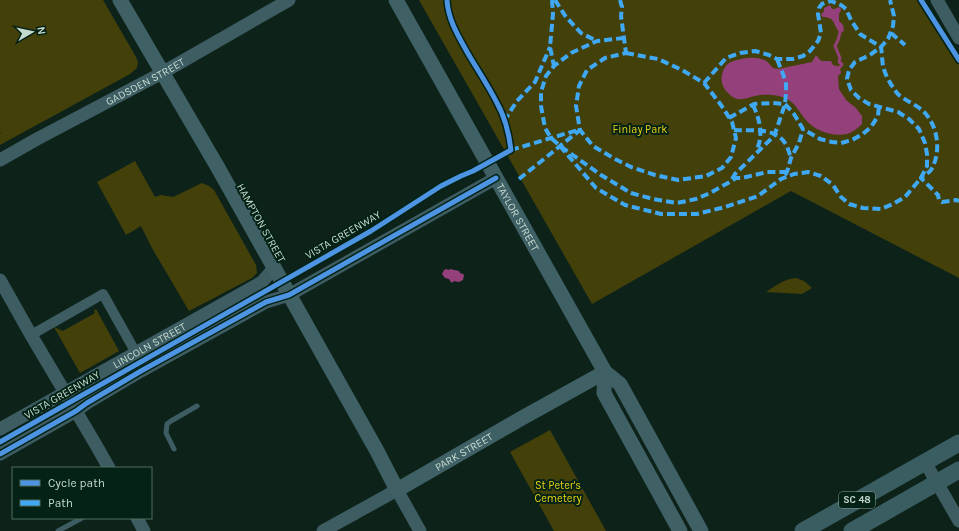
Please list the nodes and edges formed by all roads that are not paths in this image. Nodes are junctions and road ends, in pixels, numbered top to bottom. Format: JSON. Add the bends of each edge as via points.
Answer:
{"nodes":[{"id":1,"x":120,"y":0,"type":"edge"},
{"id":2,"x":289,"y":0,"type":"edge"},
{"id":3,"x":396,"y":0,"type":"edge"},
{"id":4,"x":937,"y":0,"type":"edge"},
{"id":5,"x":959,"y":38,"type":"edge"},
{"id":6,"x":162,"y":73,"type":"junction"},
{"id":7,"x":0,"y":160,"type":"edge"},
{"id":8,"x":496,"y":178,"type":"junction"},
{"id":9,"x":274,"y":268,"type":"junction"},
{"id":10,"x":0,"y":280,"type":"edge"},
{"id":11,"x":289,"y":295,"type":"junction"},
{"id":12,"x":31,"y":335,"type":"junction"},
{"id":13,"x":136,"y":353,"type":"junction"},
{"id":14,"x":605,"y":372,"type":"junction"},
{"id":15,"x":65,"y":393,"type":"junction"},
{"id":16,"x":197,"y":406,"type":"dead end"},
{"id":17,"x":76,"y":411,"type":"junction"},
{"id":18,"x":0,"y":429,"type":"edge"},
{"id":19,"x":959,"y":443,"type":"edge"},
{"id":20,"x":174,"y":449,"type":"dead end"},
{"id":21,"x":0,"y":454,"type":"edge"},
{"id":22,"x":925,"y":462,"type":"junction"},
{"id":23,"x":108,"y":467,"type":"edge"},
{"id":24,"x":959,"y":470,"type":"edge"},
{"id":25,"x":937,"y":483,"type":"junction"},
{"id":26,"x":397,"y":490,"type":"junction"},
{"id":27,"x":80,"y":519,"type":"edge"},
{"id":28,"x":138,"y":519,"type":"edge"},
{"id":29,"x":959,"y":521,"type":"edge"},
{"id":30,"x":58,"y":531,"type":"edge"},
{"id":31,"x":144,"y":531,"type":"edge"},
{"id":32,"x":324,"y":531,"type":"edge"},
{"id":33,"x":420,"y":531,"type":"edge"},
{"id":34,"x":680,"y":531,"type":"edge"},
{"id":35,"x":701,"y":531,"type":"edge"},
{"id":36,"x":802,"y":531,"type":"edge"},
{"id":37,"x":852,"y":531,"type":"edge"}],
"edges":[{"from":1,"to":6,"type":"main road","name":"HAMPTON STREET"},
{"from":2,"to":6,"type":"street","name":"GADSDEN STREET"},
{"from":3,"to":8,"type":"main road","name":"TAYLOR STREET"},
{"from":4,"to":5,"type":"street"},
{"from":6,"to":7,"type":"street","name":"GADSDEN STREET"},
{"from":6,"to":9,"type":"main road","name":"HAMPTON STREET"},
{"from":8,"to":11,"type":"street","name":"LINCOLN STREET"},
{"from":8,"to":14,"type":"main road","name":"TAYLOR STREET"},
{"from":9,"to":11,"type":"main road","name":"HAMPTON STREET"},
{"from":9,"to":13,"type":"street","name":"LINCOLN STREET","via":[[262,282]]},
{"from":10,"to":12,"type":"street"},
{"from":11,"to":17,"type":"street","name":"LINCOLN STREET","via":[[266,302],[141,371]]},
{"from":11,"to":26,"type":"main road","name":"HAMPTON STREET"},
{"from":12,"to":13,"type":"street","via":[[103,294]]},
{"from":12,"to":15,"type":"street"},
{"from":13,"to":15,"type":"street","name":"LINCOLN STREET"},
{"from":14,"to":26,"type":"main road","name":"PARK STREET"},
{"from":14,"to":34,"type":"main road","via":[[604,393]]},
{"from":14,"to":35,"type":"main road","name":"TAYLOR STREET","via":[[620,384]]},
{"from":15,"to":17,"type":"street"},
{"from":15,"to":18,"type":"street","name":"LINCOLN STREET"},
{"from":16,"to":20,"type":"lane","via":[[167,424],[166,433]]},
{"from":17,"to":21,"type":"street","name":"LINCOLN STREET"},
{"from":17,"to":23,"type":"street"},
{"from":19,"to":22,"type":"main road","number":"SC 48"},
{"from":22,"to":25,"type":"street"},
{"from":22,"to":36,"type":"main road","number":"SC 48"},
{"from":24,"to":25,"type":"main road","number":"SC 48"},
{"from":25,"to":29,"type":"street"},
{"from":25,"to":37,"type":"main road","number":"SC 48"},
{"from":26,"to":32,"type":"street","name":"PARK STREET"},
{"from":26,"to":33,"type":"street","name":"HAMPTON STREET"},
{"from":27,"to":30,"type":"lane"},
{"from":28,"to":31,"type":"street"}]}
